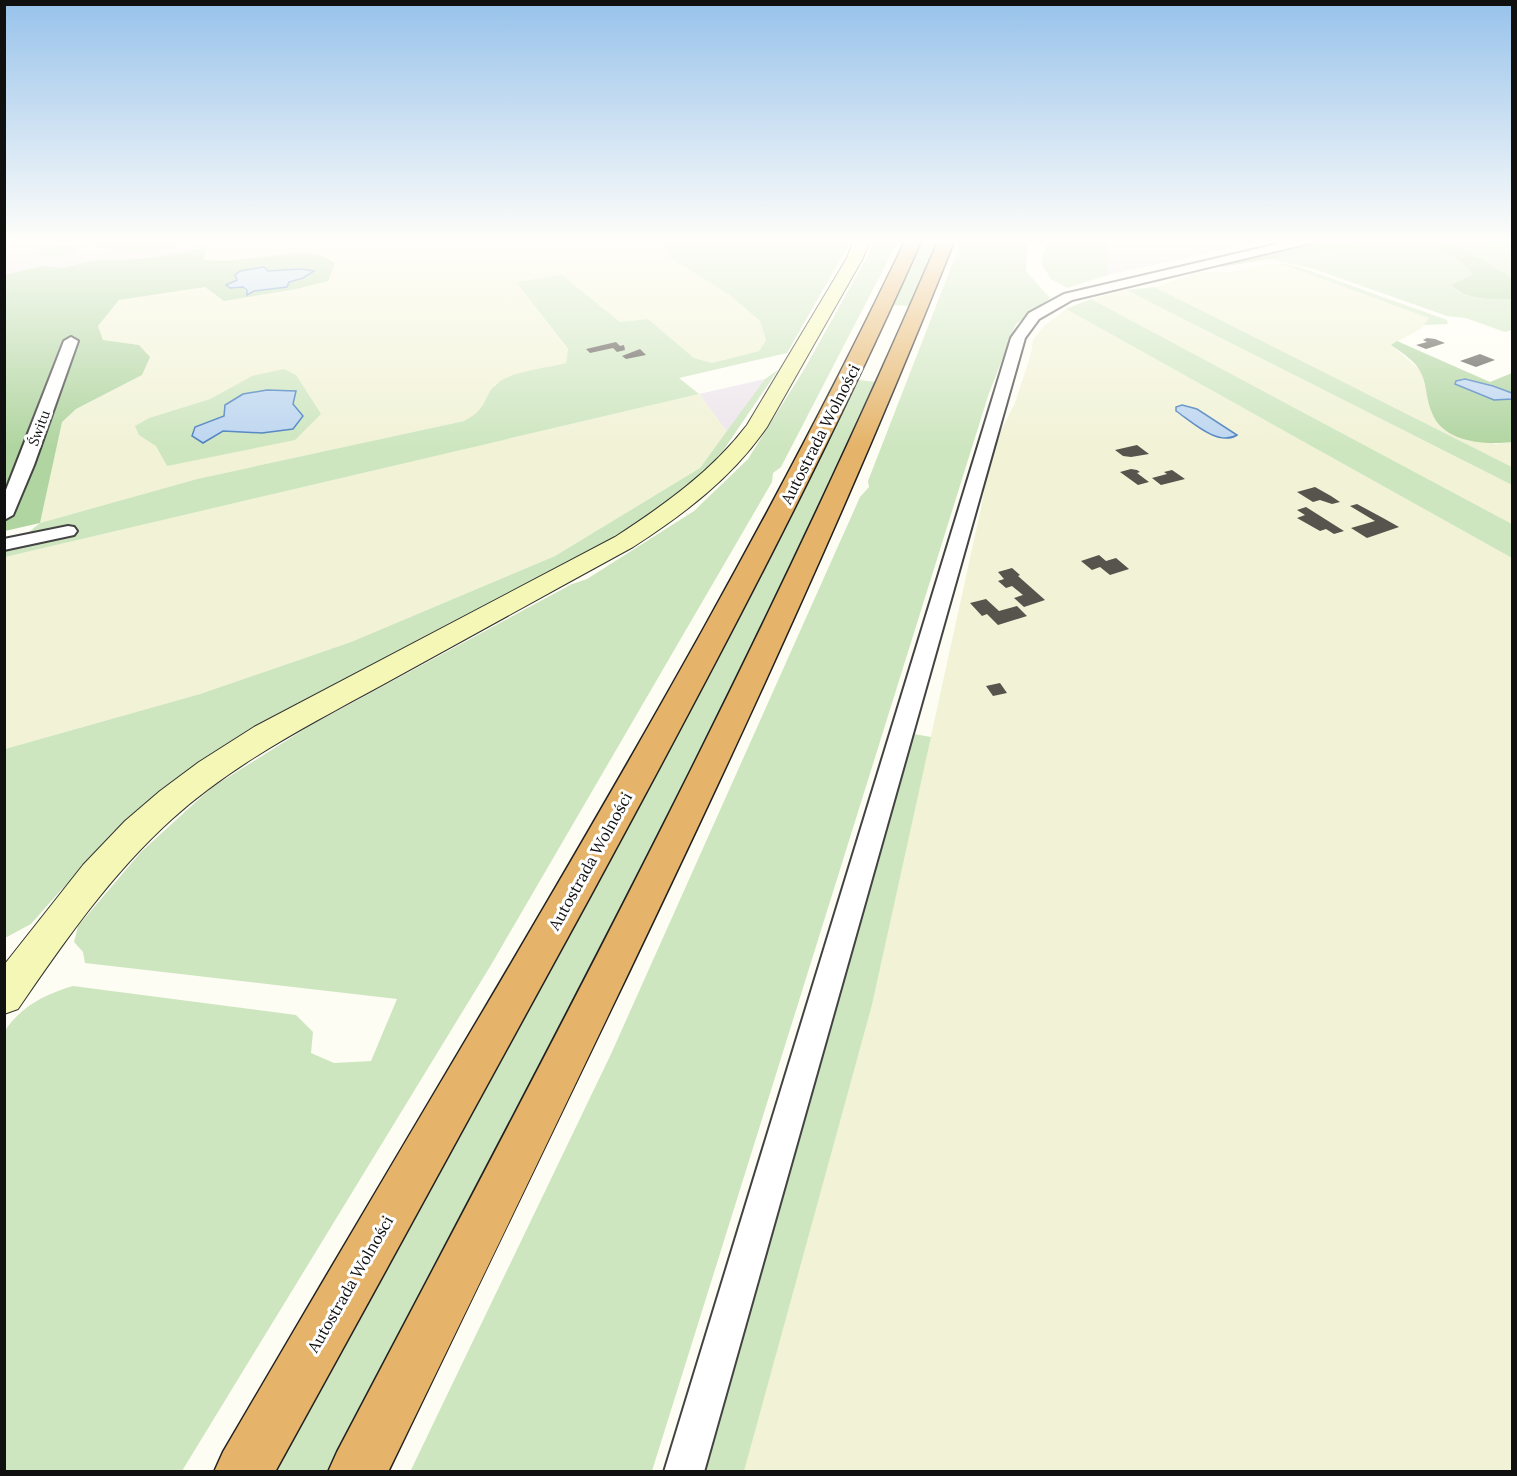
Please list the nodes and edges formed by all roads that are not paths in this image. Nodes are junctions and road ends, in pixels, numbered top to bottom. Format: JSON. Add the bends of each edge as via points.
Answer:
{"nodes":[{"id":1,"x":826,"y":308,"type":"edge"},
{"id":2,"x":883,"y":308,"type":"edge"},
{"id":3,"x":919,"y":308,"type":"edge"},
{"id":4,"x":1049,"y":308,"type":"edge"},
{"id":5,"x":71,"y":341,"type":"dead end"},
{"id":6,"x":4,"y":515,"type":"edge"},
{"id":7,"x":68,"y":531,"type":"dead end"},
{"id":8,"x":4,"y":545,"type":"edge"},
{"id":9,"x":11,"y":976,"type":"edge"},
{"id":10,"x":243,"y":1472,"type":"edge"},
{"id":11,"x":357,"y":1472,"type":"edge"},
{"id":12,"x":684,"y":1472,"type":"edge"}],
"edges":[{"from":1,"to":9,"type":"street","via":[[756,427],[700,488],[616,546],[265,735],[218,766],[134,835]]},
{"from":2,"to":10,"type":"highway","name":"Autostrada Wolności","via":[[665,728]]},
{"from":3,"to":11,"type":"highway","via":[[775,632],[590,1011]]},
{"from":4,"to":12,"type":"street","via":[[1034,316],[1018,338]]},
{"from":5,"to":6,"type":"street","name":"Świtu"},
{"from":7,"to":8,"type":"street"}]}
